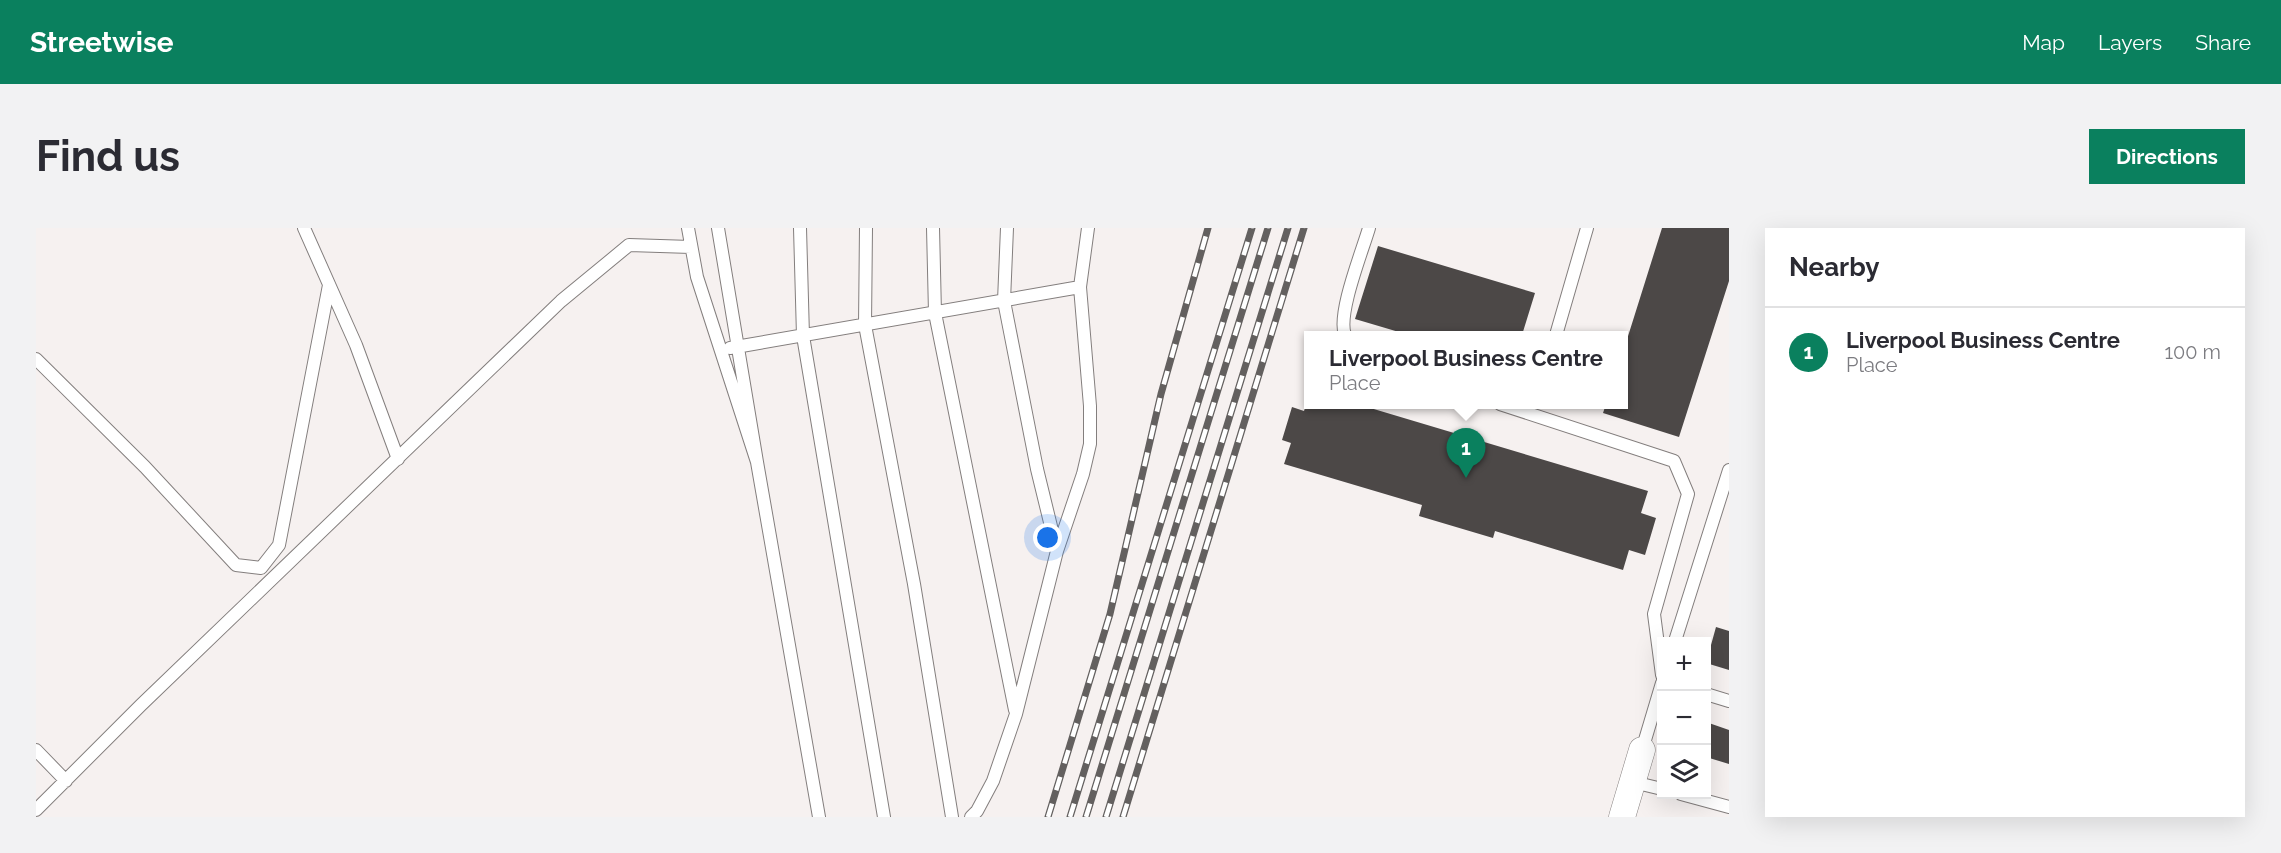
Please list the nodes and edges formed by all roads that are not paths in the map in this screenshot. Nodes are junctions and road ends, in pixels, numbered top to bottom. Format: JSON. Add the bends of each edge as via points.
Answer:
{"nodes":[{"id":1,"x":304,"y":228,"type":"edge"},
{"id":2,"x":688,"y":228,"type":"edge"},
{"id":3,"x":718,"y":228,"type":"edge"},
{"id":4,"x":800,"y":228,"type":"edge"},
{"id":5,"x":866,"y":228,"type":"edge"},
{"id":6,"x":933,"y":228,"type":"edge"},
{"id":7,"x":1007,"y":228,"type":"edge"},
{"id":8,"x":1088,"y":228,"type":"edge"},
{"id":9,"x":1369,"y":228,"type":"edge"},
{"id":10,"x":1587,"y":228,"type":"edge"},
{"id":11,"x":691,"y":247,"type":"junction"},
{"id":12,"x":329,"y":285,"type":"junction"},
{"id":13,"x":1080,"y":287,"type":"junction"},
{"id":14,"x":1004,"y":300,"type":"junction"},
{"id":15,"x":934,"y":313,"type":"junction"},
{"id":16,"x":866,"y":325,"type":"junction"},
{"id":17,"x":1343,"y":331,"type":"edge"},
{"id":18,"x":1557,"y":331,"type":"edge"},
{"id":19,"x":803,"y":336,"type":"junction"},
{"id":20,"x":738,"y":347,"type":"junction"},
{"id":21,"x":721,"y":350,"type":"junction"},
{"id":22,"x":36,"y":359,"type":"edge"},
{"id":23,"x":1534,"y":410,"type":"edge"},
{"id":24,"x":398,"y":459,"type":"junction"},
{"id":25,"x":757,"y":462,"type":"junction"},
{"id":26,"x":1729,"y":470,"type":"edge"},
{"id":27,"x":1058,"y":551,"type":"junction"},
{"id":28,"x":1657,"y":637,"type":"edge"},
{"id":29,"x":1677,"y":637,"type":"edge"},
{"id":30,"x":1660,"y":691,"type":"edge"},
{"id":31,"x":1711,"y":695,"type":"edge"},
{"id":32,"x":1729,"y":701,"type":"edge"},
{"id":33,"x":1016,"y":714,"type":"junction"},
{"id":34,"x":36,"y":750,"type":"edge"},
{"id":35,"x":1642,"y":750,"type":"joint"},
{"id":36,"x":66,"y":782,"type":"junction"},
{"id":37,"x":1633,"y":782,"type":"junction"},
{"id":38,"x":1657,"y":788,"type":"edge"},
{"id":39,"x":1697,"y":799,"type":"edge"},
{"id":40,"x":1729,"y":807,"type":"edge"},
{"id":41,"x":36,"y":810,"type":"edge"},
{"id":42,"x":819,"y":817,"type":"edge"},
{"id":43,"x":884,"y":817,"type":"edge"},
{"id":44,"x":952,"y":817,"type":"edge"},
{"id":45,"x":971,"y":817,"type":"edge"},
{"id":46,"x":1622,"y":817,"type":"edge"}],
"edges":[{"from":1,"to":12,"type":"lane"},
{"from":2,"to":11,"type":"lane"},
{"from":3,"to":20,"type":"lane"},
{"from":4,"to":19,"type":"lane"},
{"from":5,"to":16,"type":"lane"},
{"from":6,"to":15,"type":"lane"},
{"from":7,"to":14,"type":"lane"},
{"from":8,"to":13,"type":"lane"},
{"from":9,"to":17,"type":"lane","via":[[1348,295]]},
{"from":10,"to":18,"type":"lane"},
{"from":11,"to":21,"type":"lane"},
{"from":11,"to":24,"type":"lane","via":[[629,245],[561,301]]},
{"from":12,"to":22,"type":"lane","via":[[279,545],[261,568],[236,565]]},
{"from":12,"to":24,"type":"lane"},
{"from":13,"to":14,"type":"lane"},
{"from":13,"to":27,"type":"lane","via":[[1090,444]]},
{"from":14,"to":15,"type":"lane"},
{"from":14,"to":27,"type":"lane","via":[[1037,469]]},
{"from":15,"to":16,"type":"lane"},
{"from":15,"to":33,"type":"lane"},
{"from":16,"to":19,"type":"lane"},
{"from":16,"to":44,"type":"lane"},
{"from":19,"to":20,"type":"lane"},
{"from":19,"to":43,"type":"lane"},
{"from":20,"to":21,"type":"lane"},
{"from":20,"to":25,"type":"lane"},
{"from":21,"to":25,"type":"lane"},
{"from":23,"to":28,"type":"lane","via":[[1674,461],[1688,494],[1654,614]]},
{"from":24,"to":36,"type":"lane"},
{"from":25,"to":42,"type":"lane"},
{"from":26,"to":29,"type":"lane"},
{"from":27,"to":33,"type":"lane"},
{"from":30,"to":35,"type":"lane"},
{"from":31,"to":32,"type":"lane"},
{"from":33,"to":45,"type":"lane","via":[[993,781]]},
{"from":34,"to":36,"type":"lane"},
{"from":35,"to":37,"type":"street"},
{"from":36,"to":41,"type":"lane"},
{"from":37,"to":38,"type":"lane"},
{"from":37,"to":46,"type":"street"},
{"from":39,"to":40,"type":"lane"}]}
